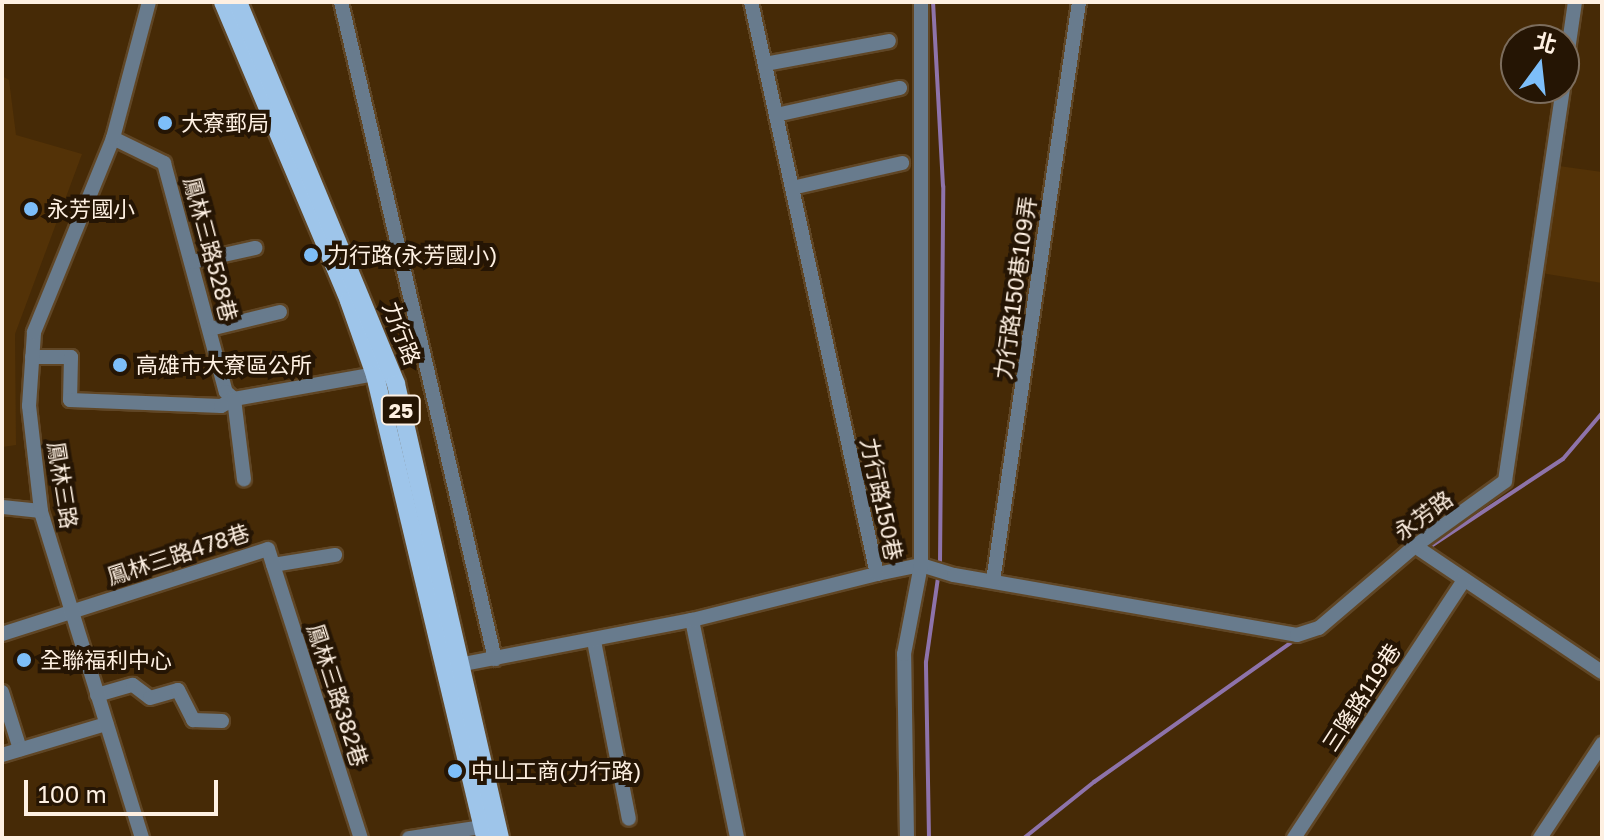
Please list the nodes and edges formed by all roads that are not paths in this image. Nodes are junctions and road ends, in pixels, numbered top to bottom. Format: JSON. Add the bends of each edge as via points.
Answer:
{"nodes":[{"id":1,"x":149,"y":2,"type":"edge"},
{"id":2,"x":223,"y":2,"type":"edge"},
{"id":3,"x":238,"y":2,"type":"edge"},
{"id":4,"x":341,"y":2,"type":"edge"},
{"id":5,"x":751,"y":2,"type":"edge"},
{"id":6,"x":921,"y":2,"type":"edge"},
{"id":7,"x":1079,"y":2,"type":"edge"},
{"id":8,"x":1575,"y":2,"type":"edge"},
{"id":9,"x":1572,"y":24,"type":"edge"},
{"id":10,"x":889,"y":41,"type":"dead end"},
{"id":11,"x":765,"y":64,"type":"junction"},
{"id":12,"x":900,"y":88,"type":"dead end"},
{"id":13,"x":1561,"y":104,"type":"edge"},
{"id":14,"x":776,"y":115,"type":"junction"},
{"id":15,"x":113,"y":138,"type":"junction"},
{"id":16,"x":902,"y":163,"type":"dead end"},
{"id":17,"x":792,"y":188,"type":"junction"},
{"id":18,"x":255,"y":248,"type":"dead end"},
{"id":19,"x":192,"y":262,"type":"junction"},
{"id":20,"x":280,"y":312,"type":"dead end"},
{"id":21,"x":210,"y":329,"type":"junction"},
{"id":22,"x":32,"y":357,"type":"junction"},
{"id":23,"x":383,"y":373,"type":"junction"},
{"id":24,"x":234,"y":399,"type":"junction"},
{"id":25,"x":244,"y":479,"type":"dead end"},
{"id":26,"x":2,"y":507,"type":"edge"},
{"id":27,"x":41,"y":511,"type":"junction"},
{"id":28,"x":1415,"y":546,"type":"junction"},
{"id":29,"x":335,"y":555,"type":"dead end"},
{"id":30,"x":273,"y":565,"type":"junction"},
{"id":31,"x":921,"y":565,"type":"junction"},
{"id":32,"x":877,"y":574,"type":"junction"},
{"id":33,"x":1464,"y":580,"type":"junction"},
{"id":34,"x":993,"y":581,"type":"junction"},
{"id":35,"x":71,"y":611,"type":"junction"},
{"id":36,"x":692,"y":620,"type":"junction"},
{"id":37,"x":2,"y":634,"type":"edge"},
{"id":38,"x":594,"y":641,"type":"junction"},
{"id":39,"x":495,"y":659,"type":"junction"},
{"id":40,"x":452,"y":666,"type":"junction"},
{"id":41,"x":1602,"y":672,"type":"edge"},
{"id":42,"x":2,"y":692,"type":"edge"},
{"id":43,"x":97,"y":695,"type":"junction"},
{"id":44,"x":222,"y":721,"type":"dead end"},
{"id":45,"x":106,"y":724,"type":"junction"},
{"id":46,"x":1602,"y":744,"type":"edge"},
{"id":47,"x":20,"y":749,"type":"junction"},
{"id":48,"x":2,"y":755,"type":"edge"},
{"id":49,"x":629,"y":819,"type":"dead end"},
{"id":50,"x":484,"y":833,"type":"edge"},
{"id":51,"x":142,"y":838,"type":"edge"},
{"id":52,"x":361,"y":838,"type":"edge"},
{"id":53,"x":409,"y":838,"type":"edge"},
{"id":54,"x":500,"y":838,"type":"edge"},
{"id":55,"x":737,"y":838,"type":"edge"},
{"id":56,"x":907,"y":838,"type":"edge"},
{"id":57,"x":1294,"y":838,"type":"edge"},
{"id":58,"x":1540,"y":838,"type":"edge"}],
"edges":[{"from":1,"to":15,"type":"street","name":"鳳林三路"},
{"from":2,"to":23,"type":"main road","name":"力行路","number":"25"},
{"from":3,"to":23,"type":"main road","name":"力行路","number":"25"},
{"from":4,"to":39,"type":"street"},
{"from":5,"to":11,"type":"street","name":"力行路150巷"},
{"from":6,"to":31,"type":"street"},
{"from":7,"to":34,"type":"street","name":"力行路150巷109弄"},
{"from":8,"to":9,"type":"street"},
{"from":10,"to":11,"type":"street"},
{"from":11,"to":14,"type":"street","name":"力行路150巷"},
{"from":12,"to":14,"type":"street"},
{"from":13,"to":28,"type":"street","name":"永芳路","via":[[1505,481]]},
{"from":14,"to":17,"type":"street","name":"力行路150巷"},
{"from":15,"to":19,"type":"street","name":"鳳林三路528巷","via":[[164,163]]},
{"from":15,"to":22,"type":"street","name":"鳳林三路","via":[[34,332]]},
{"from":16,"to":17,"type":"street"},
{"from":17,"to":32,"type":"street","name":"力行路150巷"},
{"from":18,"to":19,"type":"street"},
{"from":19,"to":21,"type":"street","name":"鳳林三路528巷"},
{"from":20,"to":21,"type":"street"},
{"from":21,"to":24,"type":"street","name":"鳳林三路528巷","via":[[226,392]]},
{"from":22,"to":24,"type":"street","via":[[71,357],[70,400],[221,406]]},
{"from":22,"to":27,"type":"street","name":"鳳林三路","via":[[29,406]]},
{"from":23,"to":24,"type":"street"},
{"from":23,"to":40,"type":"main road","name":"力行路","number":"25"},
{"from":24,"to":25,"type":"street","name":"鳳林三路528巷"},
{"from":26,"to":27,"type":"street"},
{"from":27,"to":35,"type":"street","name":"鳳林三路"},
{"from":28,"to":33,"type":"street"},
{"from":28,"to":34,"type":"street","name":"永芳路","via":[[1308,634]]},
{"from":29,"to":30,"type":"street","name":"鳳林三路478巷"},
{"from":30,"to":35,"type":"street","name":"鳳林三路478巷","via":[[268,549]]},
{"from":30,"to":52,"type":"street","name":"鳳林三路382巷"},
{"from":31,"to":32,"type":"street"},
{"from":31,"to":34,"type":"street","name":"力行路150巷"},
{"from":31,"to":56,"type":"street","via":[[904,654]]},
{"from":32,"to":36,"type":"street","name":"力行路150巷"},
{"from":33,"to":41,"type":"street"},
{"from":33,"to":57,"type":"street","name":"三隆路119巷"},
{"from":35,"to":37,"type":"street"},
{"from":35,"to":43,"type":"street","name":"鳳林三路"},
{"from":36,"to":38,"type":"street","name":"力行路150巷"},
{"from":36,"to":55,"type":"street"},
{"from":38,"to":39,"type":"street","name":"力行路150巷"},
{"from":38,"to":49,"type":"street"},
{"from":39,"to":40,"type":"street","name":"力行路150巷"},
{"from":40,"to":50,"type":"main road","name":"力行路","number":"25"},
{"from":40,"to":54,"type":"main road","name":"力行路","number":"25"},
{"from":42,"to":47,"type":"street"},
{"from":43,"to":44,"type":"street","via":[[133,685],[150,698],[178,690],[193,720]]},
{"from":43,"to":45,"type":"street","name":"鳳林三路"},
{"from":45,"to":47,"type":"street"},
{"from":45,"to":51,"type":"street","name":"鳳林三路"},
{"from":46,"to":58,"type":"street"},
{"from":47,"to":48,"type":"street"},
{"from":50,"to":53,"type":"street"}]}
